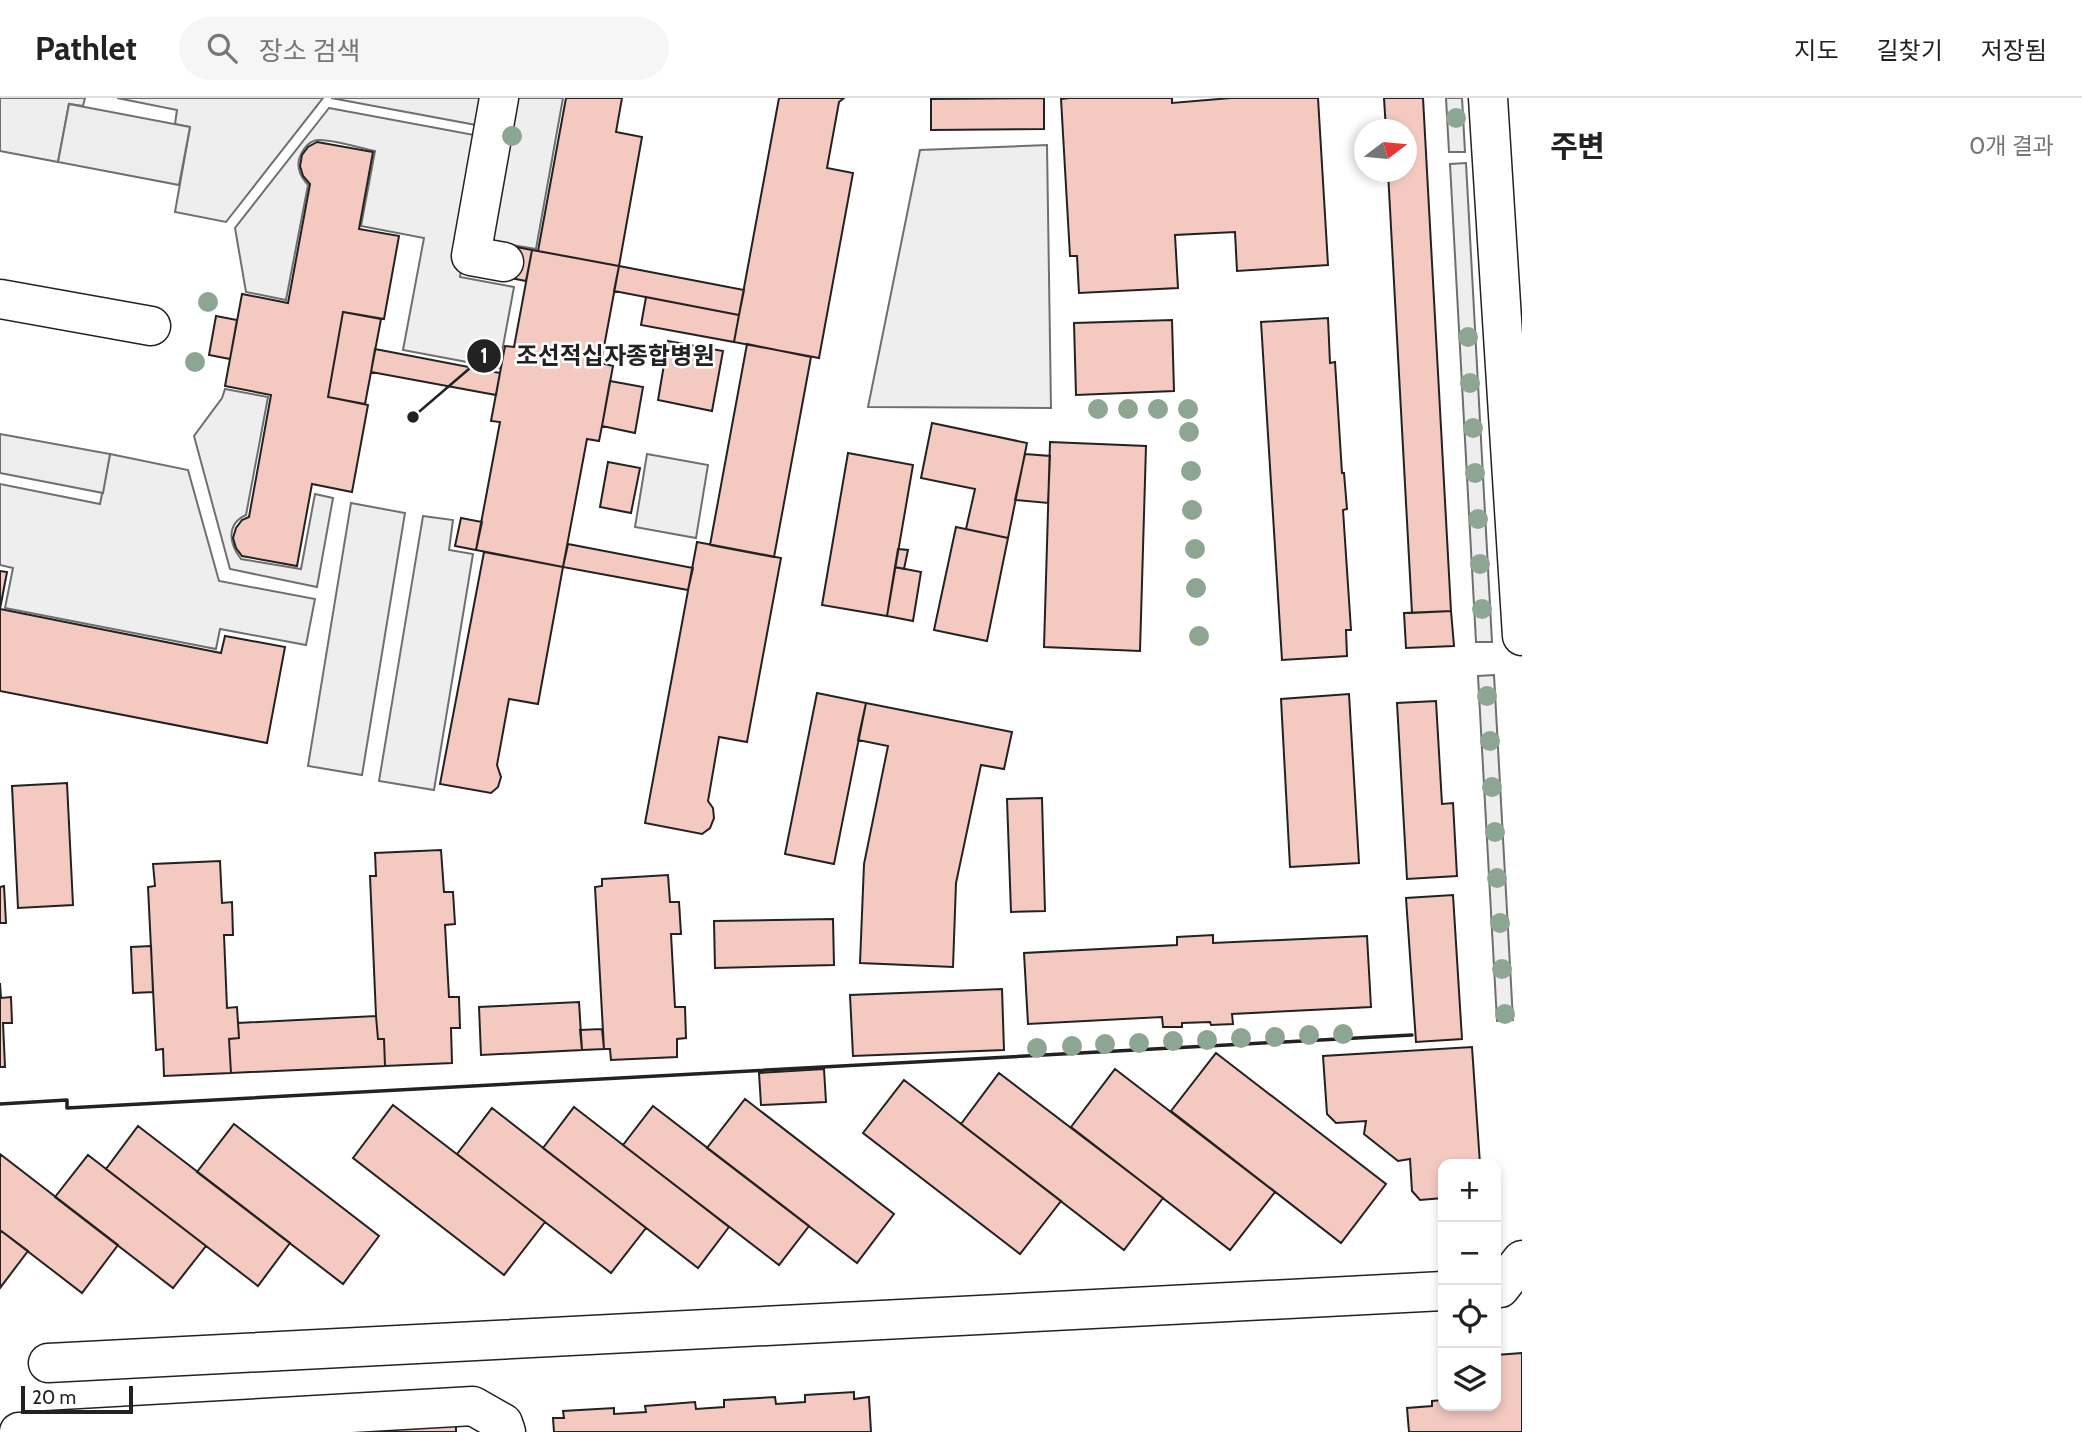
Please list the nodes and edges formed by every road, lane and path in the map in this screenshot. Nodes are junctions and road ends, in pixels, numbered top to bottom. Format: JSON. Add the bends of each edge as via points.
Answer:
{"nodes":[{"id":1,"x":499,"y":98,"type":"edge"},
{"id":2,"x":1488,"y":98,"type":"edge"},
{"id":3,"x":503,"y":262,"type":"dead end"},
{"id":4,"x":0,"y":299,"type":"edge"},
{"id":5,"x":151,"y":326,"type":"dead end"},
{"id":6,"x":1522,"y":636,"type":"edge"},
{"id":7,"x":1522,"y":1261,"type":"edge"},
{"id":8,"x":1501,"y":1287,"type":"edge"},
{"id":9,"x":1438,"y":1291,"type":"edge"},
{"id":10,"x":48,"y":1363,"type":"dead end"},
{"id":11,"x":19,"y":1432,"type":"edge"},
{"id":12,"x":506,"y":1432,"type":"edge"}],
"edges":[{"from":1,"to":3,"type":"street","via":[[471,256]]},
{"from":2,"to":6,"type":"street"},
{"from":4,"to":5,"type":"street"},
{"from":7,"to":8,"type":"street"},
{"from":9,"to":10,"type":"street"},
{"from":11,"to":12,"type":"street","via":[[473,1406],[503,1423]]}]}
